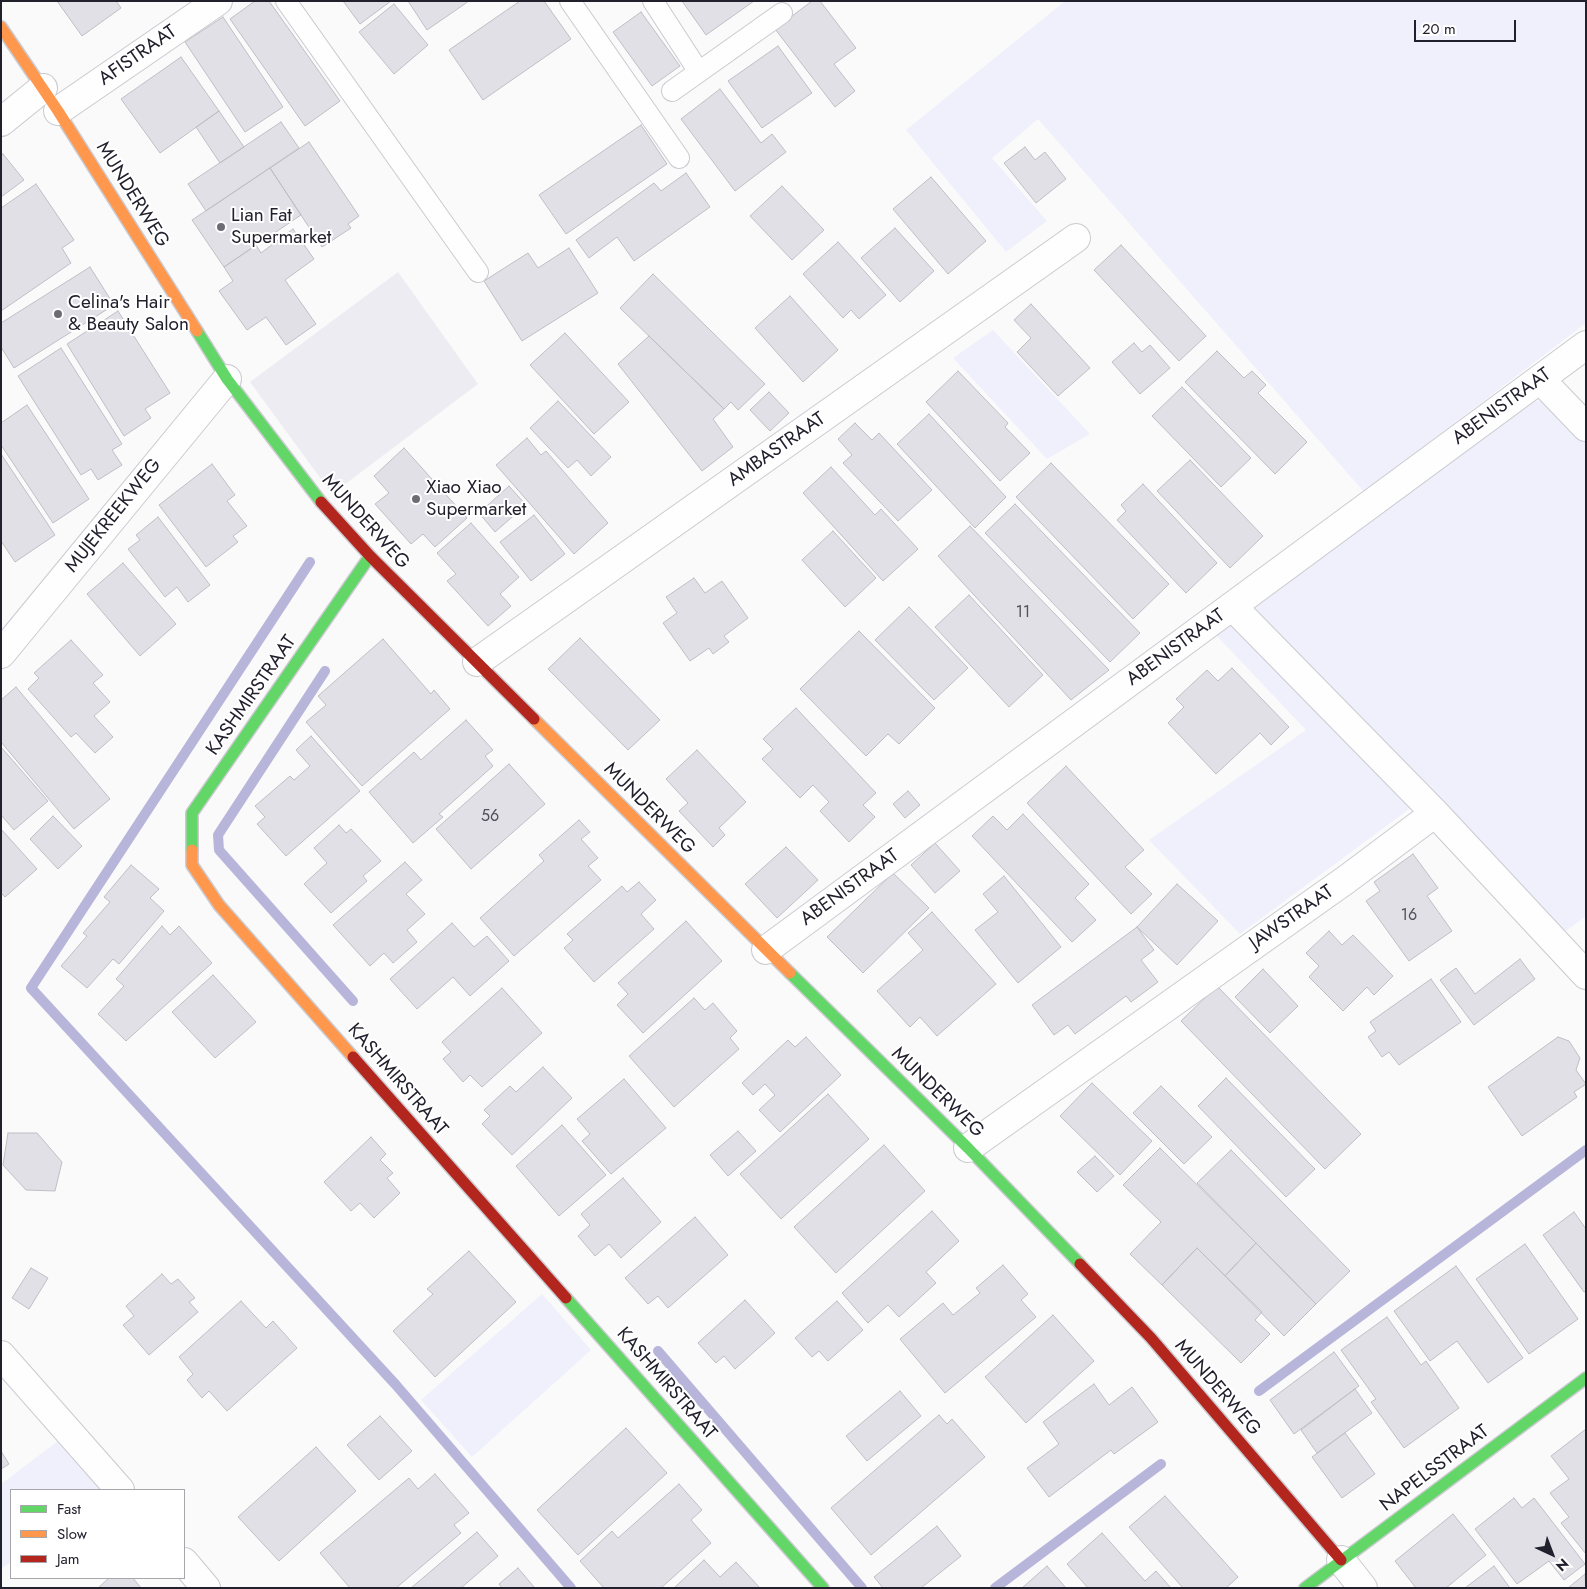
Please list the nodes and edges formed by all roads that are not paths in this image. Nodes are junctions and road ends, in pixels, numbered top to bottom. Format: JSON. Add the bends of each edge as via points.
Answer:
{"nodes":[{"id":1,"x":218,"y":1,"type":"edge"},
{"id":2,"x":286,"y":1,"type":"edge"},
{"id":3,"x":570,"y":1,"type":"edge"},
{"id":4,"x":653,"y":1,"type":"edge"},
{"id":5,"x":782,"y":13,"type":"dead end"},
{"id":6,"x":1,"y":27,"type":"edge"},
{"id":7,"x":699,"y":72,"type":"junction"},
{"id":8,"x":43,"y":88,"type":"junction"},
{"id":9,"x":672,"y":91,"type":"dead end"},
{"id":10,"x":58,"y":111,"type":"junction"},
{"id":11,"x":1,"y":122,"type":"edge"},
{"id":12,"x":679,"y":158,"type":"dead end"},
{"id":13,"x":1076,"y":238,"type":"dead end"},
{"id":14,"x":478,"y":272,"type":"dead end"},
{"id":15,"x":1586,"y":346,"type":"edge"},
{"id":16,"x":227,"y":379,"type":"junction"},
{"id":17,"x":1540,"y":379,"type":"junction"},
{"id":18,"x":1586,"y":427,"type":"edge"},
{"id":19,"x":370,"y":556,"type":"junction"},
{"id":20,"x":1232,"y":606,"type":"junction"},
{"id":21,"x":1,"y":654,"type":"edge"},
{"id":22,"x":477,"y":662,"type":"junction"},
{"id":23,"x":1435,"y":813,"type":"junction"},
{"id":24,"x":766,"y":950,"type":"junction"},
{"id":25,"x":1586,"y":975,"type":"edge"},
{"id":26,"x":968,"y":1148,"type":"junction"},
{"id":27,"x":1,"y":1355,"type":"edge"},
{"id":28,"x":1586,"y":1378,"type":"edge"},
{"id":29,"x":119,"y":1489,"type":"edge"},
{"id":30,"x":1341,"y":1560,"type":"junction"},
{"id":31,"x":185,"y":1563,"type":"edge"},
{"id":32,"x":206,"y":1588,"type":"edge"},
{"id":33,"x":823,"y":1588,"type":"edge"},
{"id":34,"x":1305,"y":1588,"type":"edge"},
{"id":35,"x":1363,"y":1588,"type":"edge"}],
"edges":[{"from":1,"to":10,"type":"street","name":"AFISTRAAT"},
{"from":2,"to":14,"type":"lane"},
{"from":3,"to":12,"type":"lane"},
{"from":4,"to":7,"type":"lane"},
{"from":5,"to":7,"type":"lane"},
{"from":6,"to":8,"type":"street","name":"MUNDERWEG"},
{"from":7,"to":9,"type":"lane"},
{"from":8,"to":10,"type":"street","name":"MUNDERWEG"},
{"from":8,"to":11,"type":"street"},
{"from":10,"to":16,"type":"street","name":"MUNDERWEG"},
{"from":13,"to":22,"type":"street","name":"AMBASTRAAT"},
{"from":15,"to":17,"type":"street","name":"ABENISTRAAT"},
{"from":16,"to":19,"type":"street","name":"MUNDERWEG","via":[[322,503]]},
{"from":16,"to":21,"type":"street","name":"MUJEKREEKWEG"},
{"from":17,"to":18,"type":"street"},
{"from":17,"to":20,"type":"street","name":"ABENISTRAAT"},
{"from":19,"to":22,"type":"street","name":"MUNDERWEG"},
{"from":19,"to":33,"type":"street","name":"KASHMIRSTRAAT","via":[[192,813],[192,865],[219,905]]},
{"from":20,"to":23,"type":"street"},
{"from":20,"to":24,"type":"street","name":"ABENISTRAAT"},
{"from":22,"to":24,"type":"street","name":"MUNDERWEG"},
{"from":23,"to":25,"type":"street"},
{"from":23,"to":26,"type":"street","name":"JAWSTRAAT"},
{"from":24,"to":26,"type":"street","name":"MUNDERWEG"},
{"from":26,"to":30,"type":"street","name":"MUNDERWEG","via":[[1151,1338]]},
{"from":27,"to":29,"type":"street"},
{"from":28,"to":30,"type":"street","name":"NAPELSSTRAAT"},
{"from":30,"to":34,"type":"street","name":"NAPELSSTRAAT"},
{"from":30,"to":35,"type":"street"},
{"from":31,"to":32,"type":"street"}]}
